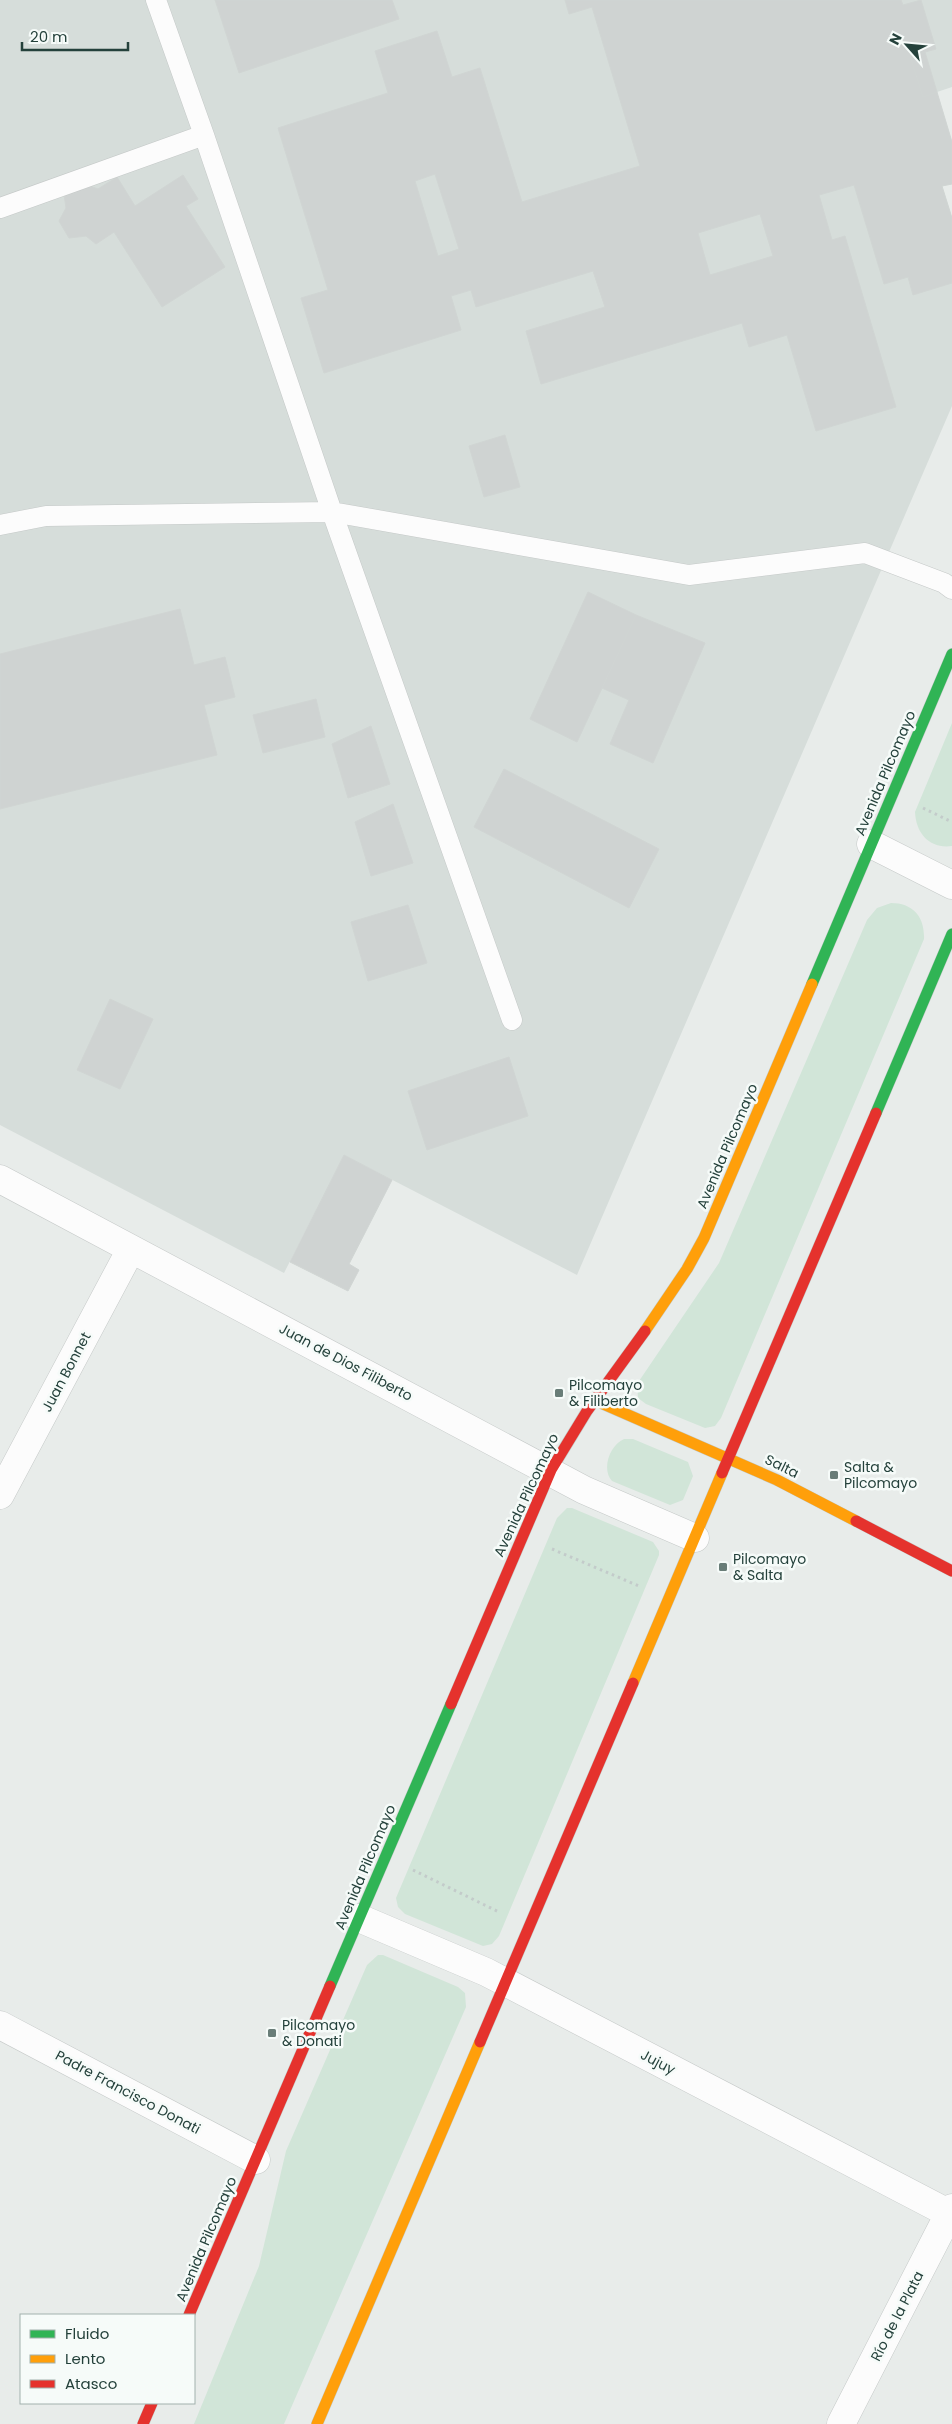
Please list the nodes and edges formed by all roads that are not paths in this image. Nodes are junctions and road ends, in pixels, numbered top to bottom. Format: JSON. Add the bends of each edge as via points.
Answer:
{"nodes":[{"id":1,"x":156,"y":0,"type":"edge"},
{"id":2,"x":204,"y":135,"type":"junction"},
{"id":3,"x":0,"y":208,"type":"edge"},
{"id":4,"x":332,"y":512,"type":"junction"},
{"id":5,"x":0,"y":525,"type":"edge"},
{"id":6,"x":952,"y":589,"type":"edge"},
{"id":7,"x":952,"y":654,"type":"edge"},
{"id":8,"x":871,"y":844,"type":"junction"},
{"id":9,"x":952,"y":886,"type":"edge"},
{"id":10,"x":952,"y":934,"type":"edge"},
{"id":11,"x":512,"y":1020,"type":"dead end"},
{"id":12,"x":0,"y":1179,"type":"edge"},
{"id":13,"x":131,"y":1248,"type":"junction"},
{"id":14,"x":594,"y":1400,"type":"junction"},
{"id":15,"x":728,"y":1458,"type":"junction"},
{"id":16,"x":551,"y":1470,"type":"junction"},
{"id":17,"x":0,"y":1494,"type":"edge"},
{"id":18,"x":694,"y":1538,"type":"junction"},
{"id":19,"x":952,"y":1571,"type":"edge"},
{"id":20,"x":359,"y":1918,"type":"junction"},
{"id":21,"x":505,"y":1982,"type":"junction"},
{"id":22,"x":0,"y":2025,"type":"edge"},
{"id":23,"x":256,"y":2160,"type":"junction"},
{"id":24,"x":951,"y":2212,"type":"edge"},
{"id":25,"x":189,"y":2314,"type":"edge"},
{"id":26,"x":152,"y":2404,"type":"edge"},
{"id":27,"x":143,"y":2424,"type":"edge"},
{"id":28,"x":317,"y":2424,"type":"edge"},
{"id":29,"x":841,"y":2424,"type":"edge"}],
"edges":[{"from":1,"to":2,"type":"lane"},
{"from":2,"to":3,"type":"lane"},
{"from":2,"to":4,"type":"lane"},
{"from":4,"to":5,"type":"lane","via":[[46,516]]},
{"from":4,"to":6,"type":"lane","via":[[689,575],[865,553]]},
{"from":4,"to":11,"type":"lane"},
{"from":7,"to":8,"type":"main road","name":"Avenida Pilcomayo"},
{"from":8,"to":9,"type":"street"},
{"from":8,"to":14,"type":"main road","name":"Avenida Pilcomayo","via":[[704,1238],[671,1296]]},
{"from":10,"to":15,"type":"main road"},
{"from":12,"to":13,"type":"street","name":"Juan de Dios Filiberto"},
{"from":13,"to":16,"type":"street","name":"Juan de Dios Filiberto"},
{"from":13,"to":17,"type":"street","name":"Juan Bonnet"},
{"from":14,"to":15,"type":"main road","name":"Salta"},
{"from":14,"to":16,"type":"main road","name":"Avenida Pilcomayo","via":[[567,1439]]},
{"from":15,"to":18,"type":"main road"},
{"from":15,"to":19,"type":"main road","name":"Salta","via":[[778,1480]]},
{"from":16,"to":18,"type":"street","name":"Juan de Dios Filiberto","via":[[584,1490]]},
{"from":16,"to":20,"type":"main road","name":"Avenida Pilcomayo"},
{"from":18,"to":21,"type":"main road"},
{"from":20,"to":21,"type":"street","name":"Jujuy"},
{"from":20,"to":23,"type":"main road","name":"Avenida Pilcomayo"},
{"from":21,"to":24,"type":"street","name":"Jujuy"},
{"from":21,"to":28,"type":"main road"},
{"from":22,"to":23,"type":"street","name":"Padre Francisco Donati"},
{"from":23,"to":25,"type":"main road","name":"Avenida Pilcomayo"},
{"from":24,"to":29,"type":"street","name":"Río de la Plata"},
{"from":26,"to":27,"type":"main road"}]}
